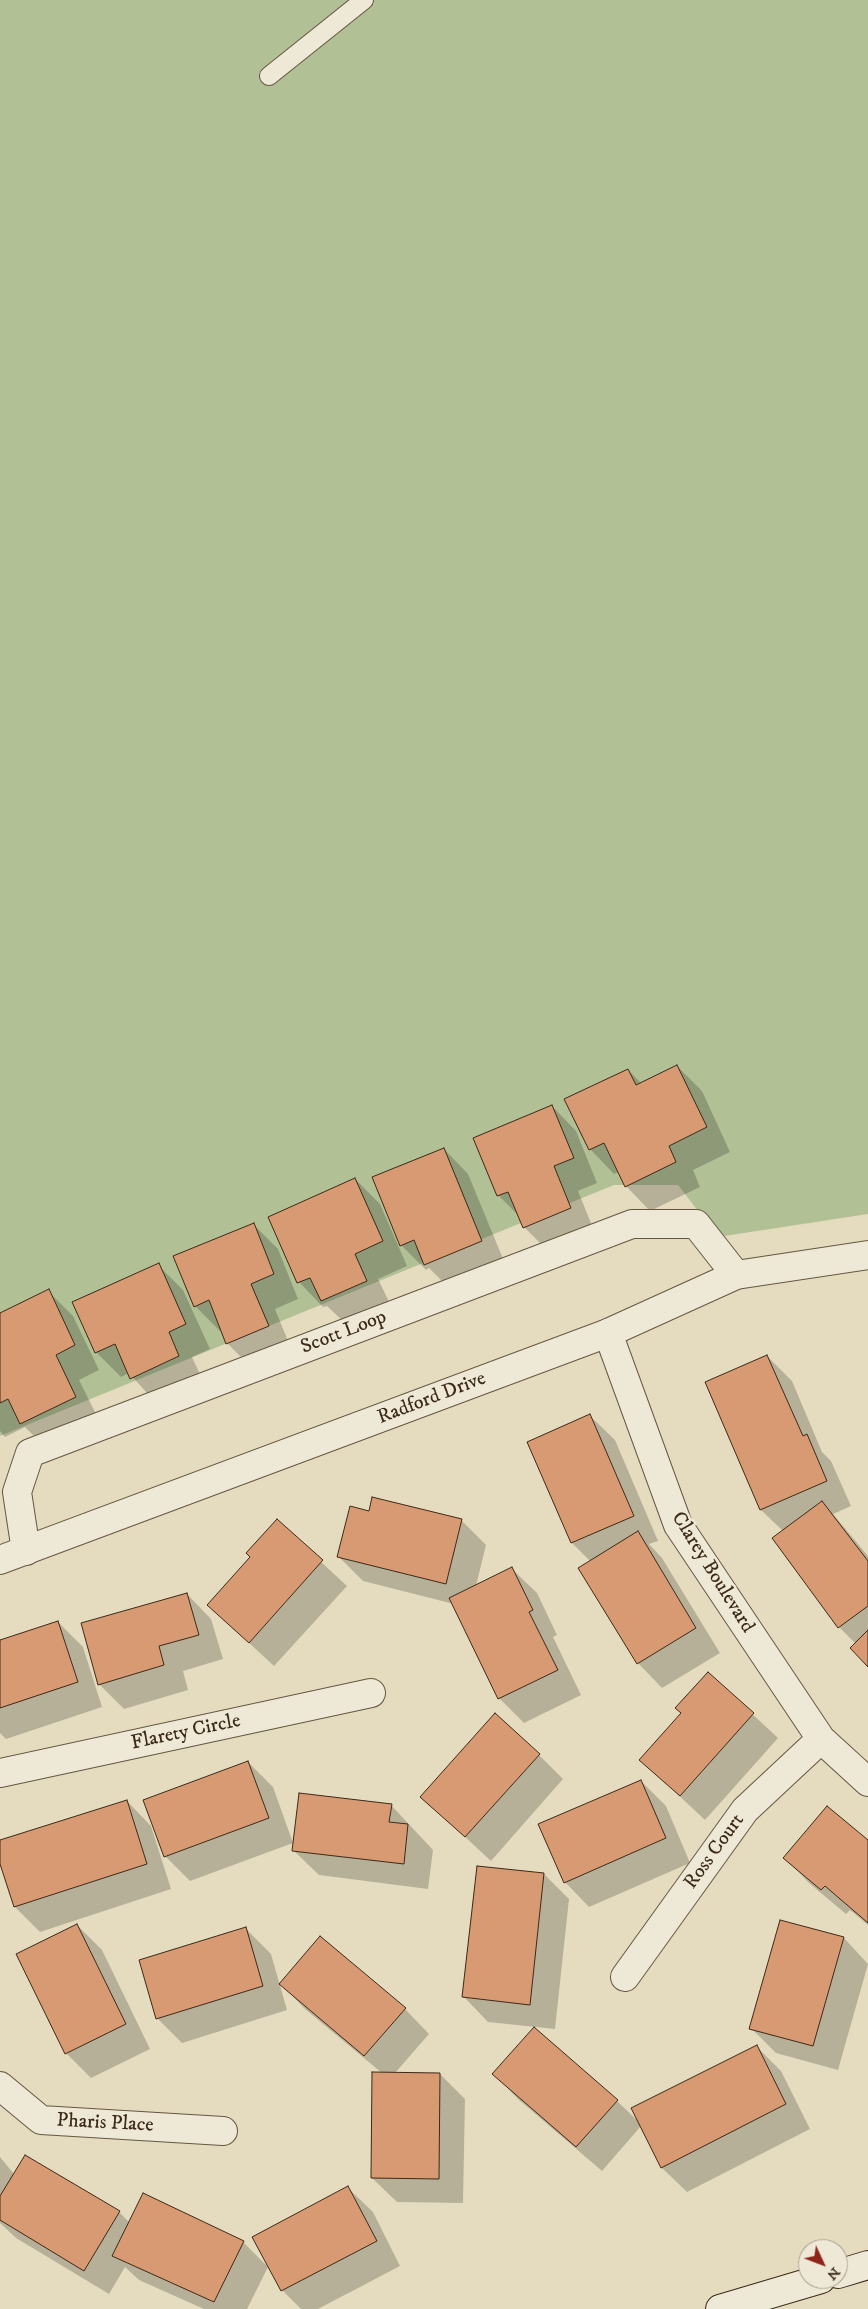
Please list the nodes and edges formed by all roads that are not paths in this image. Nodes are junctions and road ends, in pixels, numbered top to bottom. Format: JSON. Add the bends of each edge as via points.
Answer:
{"nodes":[{"id":1,"x":364,"y":0,"type":"edge"},
{"id":2,"x":269,"y":76,"type":"dead end"},
{"id":3,"x":868,"y":1255,"type":"edge"},
{"id":4,"x":736,"y":1275,"type":"junction"},
{"id":5,"x":608,"y":1333,"type":"junction"},
{"id":6,"x":26,"y":1551,"type":"junction"},
{"id":7,"x":0,"y":1560,"type":"edge"},
{"id":8,"x":371,"y":1693,"type":"dead end"},
{"id":9,"x":821,"y":1739,"type":"junction"},
{"id":10,"x":0,"y":1772,"type":"edge"},
{"id":11,"x":868,"y":1782,"type":"edge"},
{"id":12,"x":625,"y":1978,"type":"dead end"},
{"id":13,"x":0,"y":2086,"type":"edge"},
{"id":14,"x":222,"y":2131,"type":"dead end"},
{"id":15,"x":868,"y":2265,"type":"edge"},
{"id":16,"x":848,"y":2271,"type":"edge"},
{"id":17,"x":798,"y":2286,"type":"edge"},
{"id":18,"x":720,"y":2309,"type":"edge"}],
"edges":[{"from":1,"to":2,"type":"lane"},
{"from":3,"to":4,"type":"street","name":"Radford Drive"},
{"from":4,"to":5,"type":"street","name":"Radford Drive"},
{"from":4,"to":6,"type":"street","name":"Scott Loop","via":[[696,1224],[632,1224],[30,1453],[17,1492]]},
{"from":5,"to":6,"type":"street","name":"Radford Drive"},
{"from":5,"to":9,"type":"street","name":"Clarey Boulevard","via":[[678,1525]]},
{"from":6,"to":7,"type":"street","name":"Radford Drive"},
{"from":8,"to":10,"type":"street","name":"Flarety Circle"},
{"from":9,"to":11,"type":"street","name":"Clarey Boulevard"},
{"from":9,"to":12,"type":"street","name":"Ross Court","via":[[745,1810]]},
{"from":13,"to":14,"type":"street","name":"Pharis Place","via":[[40,2120]]},
{"from":15,"to":16,"type":"street"},
{"from":17,"to":18,"type":"street"}]}
